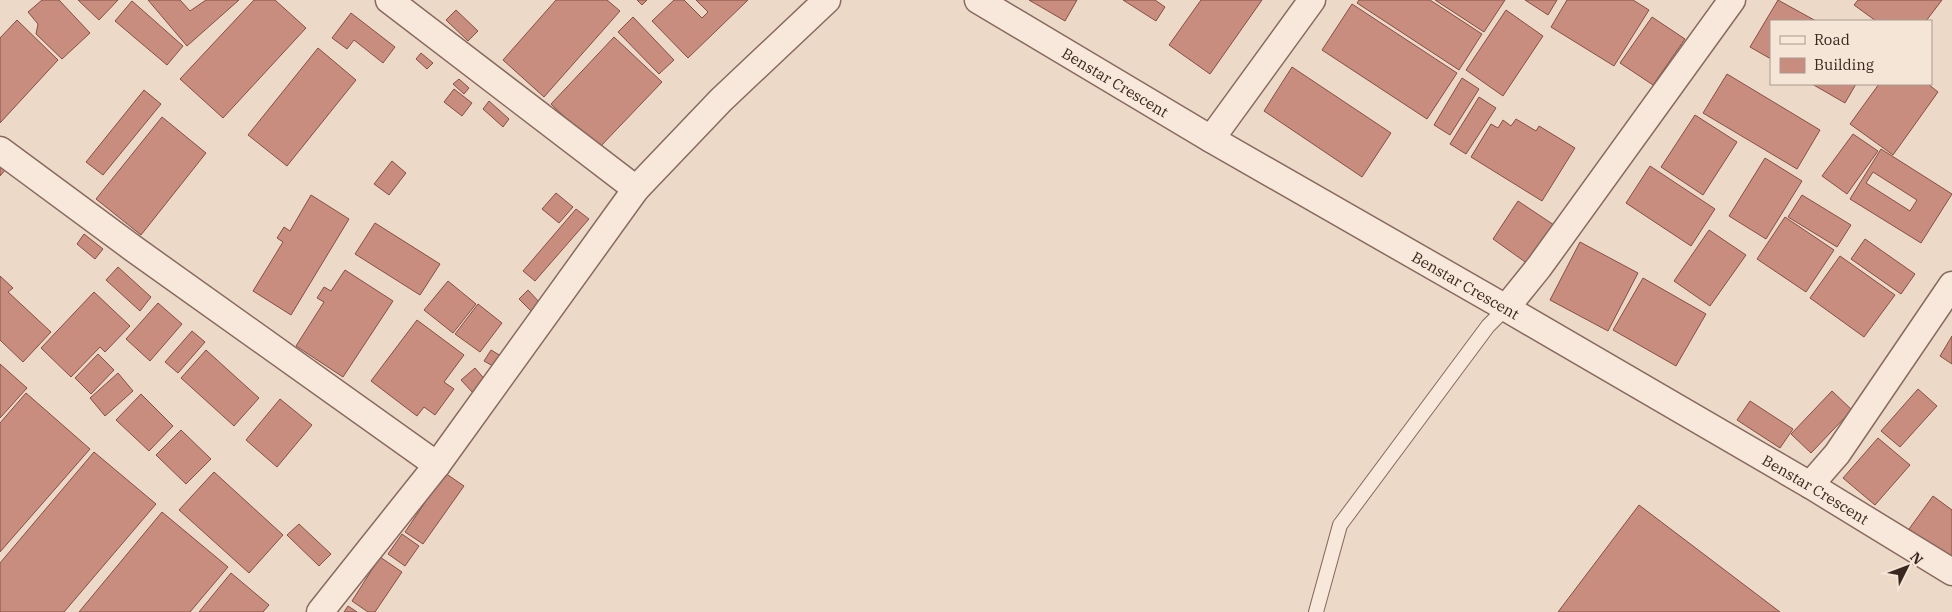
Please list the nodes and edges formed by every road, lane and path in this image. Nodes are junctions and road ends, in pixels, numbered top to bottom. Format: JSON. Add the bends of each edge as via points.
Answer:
{"nodes":[{"id":1,"x":389,"y":0,"type":"edge"},
{"id":2,"x":827,"y":0,"type":"edge"},
{"id":3,"x":978,"y":0,"type":"edge"},
{"id":4,"x":1312,"y":0,"type":"edge"},
{"id":5,"x":1732,"y":0,"type":"edge"},
{"id":6,"x":1212,"y":139,"type":"junction"},
{"id":7,"x":0,"y":150,"type":"edge"},
{"id":8,"x":636,"y":189,"type":"junction"},
{"id":9,"x":1952,"y":285,"type":"edge"},
{"id":10,"x":1506,"y":308,"type":"junction"},
{"id":11,"x":436,"y":464,"type":"junction"},
{"id":12,"x":1810,"y":485,"type":"junction"},
{"id":13,"x":1952,"y":572,"type":"edge"},
{"id":14,"x":320,"y":612,"type":"edge"},
{"id":15,"x":1316,"y":612,"type":"edge"}],
"edges":[{"from":1,"to":8,"type":"street"},
{"from":2,"to":8,"type":"street","via":[[721,100]]},
{"from":3,"to":6,"type":"street","name":"Benstar Crescent"},
{"from":4,"to":6,"type":"street"},
{"from":5,"to":10,"type":"street"},
{"from":6,"to":10,"type":"street","name":"Benstar Crescent"},
{"from":7,"to":11,"type":"street"},
{"from":8,"to":11,"type":"street"},
{"from":9,"to":12,"type":"street","via":[[1837,454]]},
{"from":10,"to":12,"type":"street","name":"Benstar Crescent"},
{"from":10,"to":15,"type":"lane","via":[[1488,326],[1340,525]]},
{"from":11,"to":14,"type":"street"},
{"from":12,"to":13,"type":"street","name":"Benstar Crescent"}]}
